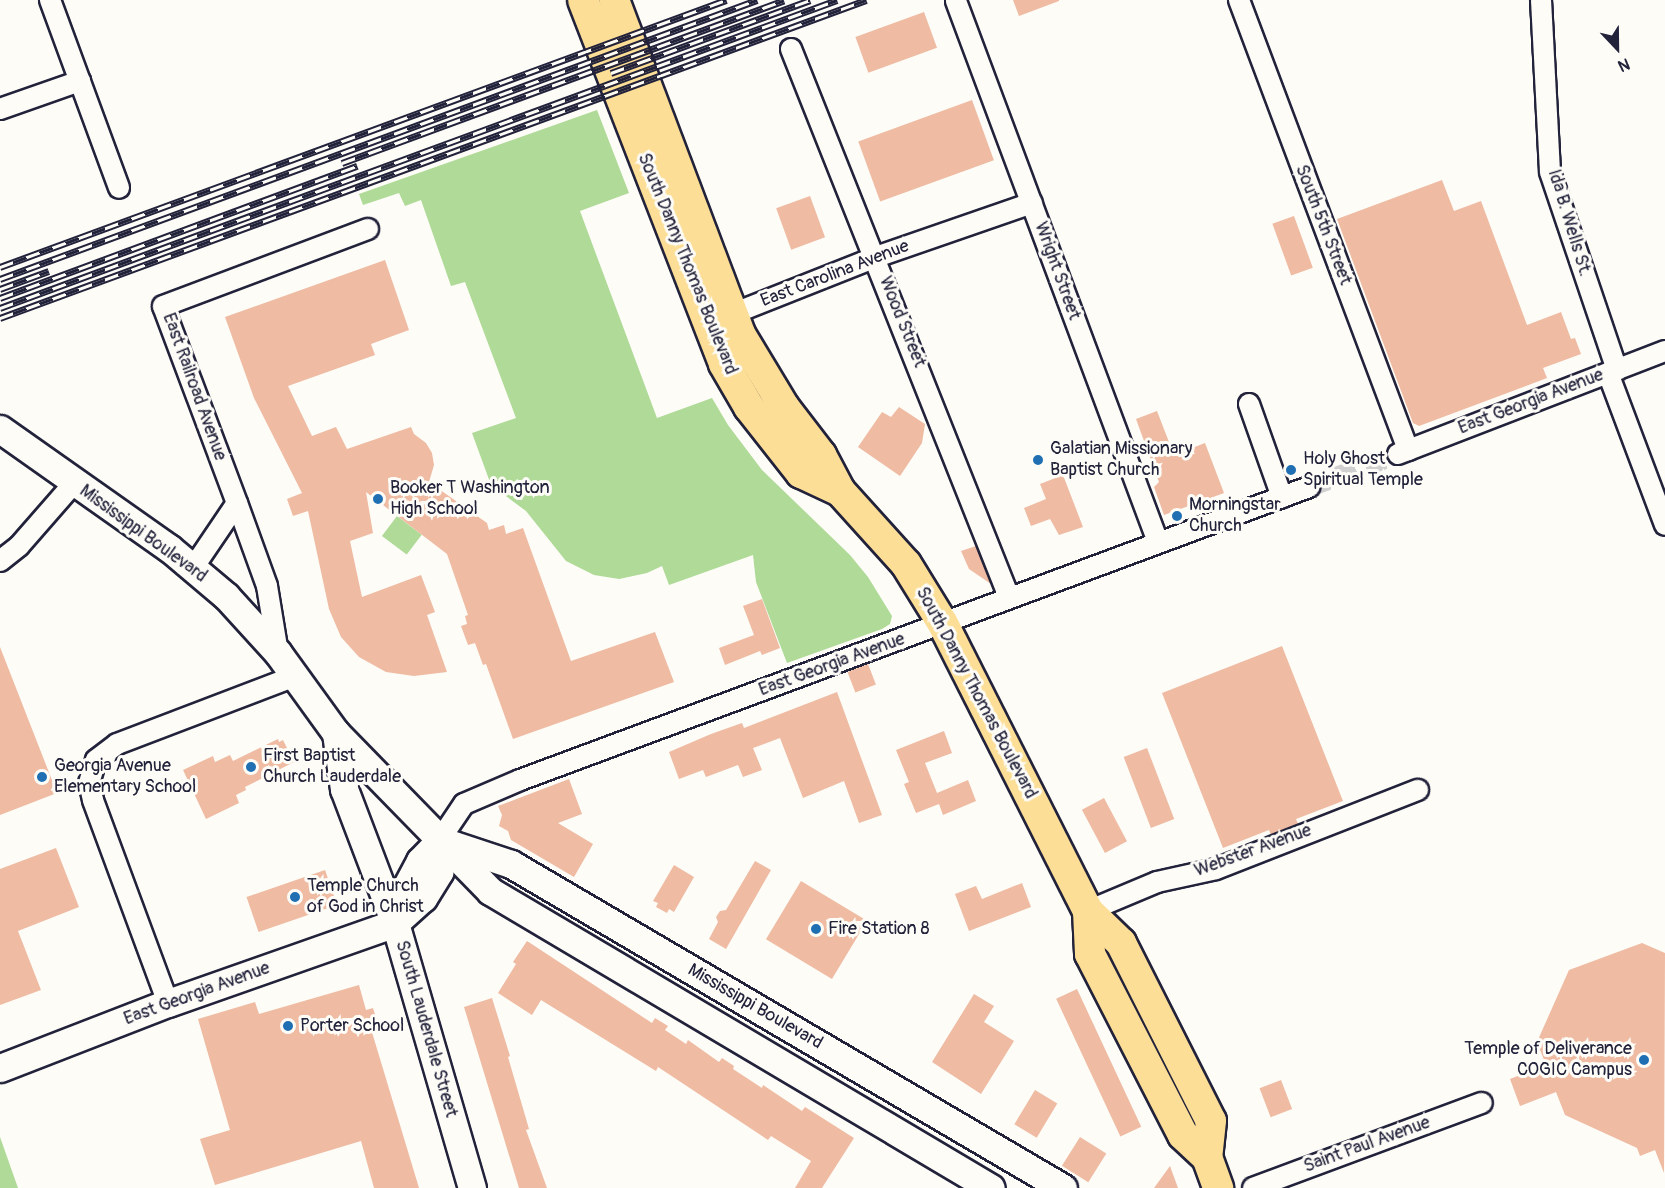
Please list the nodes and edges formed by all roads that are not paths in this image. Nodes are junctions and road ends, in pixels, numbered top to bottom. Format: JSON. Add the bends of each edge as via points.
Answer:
{"nodes":[{"id":1,"x":50,"y":0,"type":"edge"},
{"id":2,"x":583,"y":0,"type":"edge"},
{"id":3,"x":614,"y":0,"type":"edge"},
{"id":4,"x":1239,"y":0,"type":"edge"},
{"id":5,"x":1541,"y":0,"type":"edge"},
{"id":6,"x":956,"y":1,"type":"edge"},
{"id":7,"x":791,"y":49,"type":"dead end"},
{"id":8,"x":80,"y":81,"type":"junction"},
{"id":9,"x":0,"y":110,"type":"edge"},
{"id":10,"x":119,"y":188,"type":"dead end"},
{"id":11,"x":1032,"y":203,"type":"junction"},
{"id":12,"x":368,"y":229,"type":"dead end"},
{"id":13,"x":876,"y":257,"type":"junction"},
{"id":14,"x":719,"y":320,"type":"junction"},
{"id":15,"x":1665,"y":351,"type":"edge"},
{"id":16,"x":1612,"y":371,"type":"junction"},
{"id":17,"x":1249,"y":404,"type":"dead end"},
{"id":18,"x":0,"y":429,"type":"edge"},
{"id":19,"x":1403,"y":452,"type":"joint"},
{"id":20,"x":74,"y":483,"type":"junction"},
{"id":21,"x":1309,"y":487,"type":"tunnel mouth"},
{"id":22,"x":1282,"y":497,"type":"junction"},
{"id":23,"x":237,"y":503,"type":"junction"},
{"id":24,"x":1664,"y":521,"type":"edge"},
{"id":25,"x":1158,"y":542,"type":"junction"},
{"id":26,"x":0,"y":561,"type":"edge"},
{"id":27,"x":194,"y":568,"type":"junction"},
{"id":28,"x":1009,"y":597,"type":"junction"},
{"id":29,"x":943,"y":624,"type":"junction"},
{"id":30,"x":278,"y":652,"type":"junction"},
{"id":31,"x":295,"y":676,"type":"junction"},
{"id":32,"x":336,"y":734,"type":"junction"},
{"id":33,"x":1418,"y":789,"type":"dead end"},
{"id":34,"x":439,"y":841,"type":"junction"},
{"id":35,"x":1088,"y":911,"type":"junction"},
{"id":36,"x":395,"y":923,"type":"junction"},
{"id":37,"x":168,"y":1003,"type":"junction"},
{"id":38,"x":776,"y":1020,"type":"junction"},
{"id":39,"x":758,"y":1049,"type":"junction"},
{"id":40,"x":0,"y":1068,"type":"edge"},
{"id":41,"x":1482,"y":1103,"type":"dead end"},
{"id":42,"x":1034,"y":1180,"type":"edge"},
{"id":43,"x":472,"y":1188,"type":"edge"},
{"id":44,"x":991,"y":1188,"type":"edge"},
{"id":45,"x":1063,"y":1188,"type":"edge"},
{"id":46,"x":1218,"y":1188,"type":"edge"},
{"id":47,"x":1253,"y":1188,"type":"edge"}],
"edges":[{"from":1,"to":8,"type":"street"},
{"from":2,"to":14,"type":"main road","name":"South Danny Thomas Boulevard"},
{"from":3,"to":14,"type":"main road","name":"South Danny Thomas Boulevard"},
{"from":4,"to":19,"type":"street","name":"South 5th Street"},
{"from":5,"to":16,"type":"street","name":"Ida B. Wells St.","via":[[1550,172]]},
{"from":6,"to":11,"type":"street","name":"Wright Street"},
{"from":7,"to":13,"type":"street","name":"Wood Street"},
{"from":8,"to":9,"type":"street"},
{"from":8,"to":10,"type":"street"},
{"from":11,"to":13,"type":"street","name":"East Carolina Avenue"},
{"from":11,"to":25,"type":"street","name":"Wright Street"},
{"from":12,"to":23,"type":"street","name":"East Railroad Avenue","via":[[164,306]]},
{"from":13,"to":14,"type":"street","name":"East Carolina Avenue"},
{"from":13,"to":28,"type":"street","name":"Wood Street"},
{"from":14,"to":29,"type":"main road","name":"South Danny Thomas Boulevard","via":[[821,455],[840,491],[906,564]]},
{"from":15,"to":16,"type":"street","name":"East Georgia Avenue"},
{"from":16,"to":19,"type":"street","name":"East Georgia Avenue"},
{"from":16,"to":24,"type":"street","name":"Ida B. Wells St."},
{"from":17,"to":22,"type":"street"},
{"from":18,"to":20,"type":"main road","name":"Mississippi Boulevard"},
{"from":20,"to":26,"type":"street","via":[[19,546]]},
{"from":20,"to":27,"type":"main road","name":"Mississippi Boulevard"},
{"from":21,"to":22,"type":"street","name":"East Georgia Avenue"},
{"from":22,"to":25,"type":"street","name":"East Georgia Avenue"},
{"from":23,"to":27,"type":"street"},
{"from":23,"to":30,"type":"street","name":"East Railroad Avenue","via":[[267,586]]},
{"from":25,"to":28,"type":"street","name":"East Georgia Avenue"},
{"from":27,"to":30,"type":"main road","name":"Mississippi Boulevard"},
{"from":28,"to":29,"type":"street","name":"East Georgia Avenue"},
{"from":29,"to":34,"type":"street","name":"East Georgia Avenue","via":[[464,804]]},
{"from":29,"to":35,"type":"main road","name":"South Danny Thomas Boulevard"},
{"from":30,"to":31,"type":"main road","name":"Mississippi Boulevard"},
{"from":31,"to":32,"type":"main road","name":"Mississippi Boulevard"},
{"from":31,"to":37,"type":"street","via":[[117,744],[96,760],[89,783],[93,800]]},
{"from":32,"to":34,"type":"main road","name":"Mississippi Boulevard"},
{"from":32,"to":36,"type":"main road","name":"South Lauderdale Street","via":[[344,789]]},
{"from":33,"to":35,"type":"street","name":"Webster Avenue","via":[[1216,869],[1157,882]]},
{"from":34,"to":36,"type":"main road","name":"East Georgia Avenue","via":[[439,872],[423,898]]},
{"from":34,"to":38,"type":"main road","name":"Mississippi Boulevard","via":[[511,864]]},
{"from":34,"to":39,"type":"main road","name":"Mississippi Boulevard","via":[[490,891]]},
{"from":35,"to":46,"type":"main road","name":"South Danny Thomas Boulevard","via":[[1090,954],[1183,1135],[1207,1157]]},
{"from":36,"to":37,"type":"main road","name":"East Georgia Avenue"},
{"from":36,"to":43,"type":"main road","name":"South Lauderdale Street"},
{"from":37,"to":40,"type":"main road","name":"East Georgia Avenue"},
{"from":38,"to":39,"type":"main road"},
{"from":38,"to":42,"type":"main road","name":"Mississippi Boulevard"},
{"from":39,"to":44,"type":"main road","name":"Mississippi Boulevard"},
{"from":41,"to":47,"type":"street","name":"Saint Paul Avenue"},
{"from":42,"to":45,"type":"main road","name":"Mississippi Boulevard"}]}
